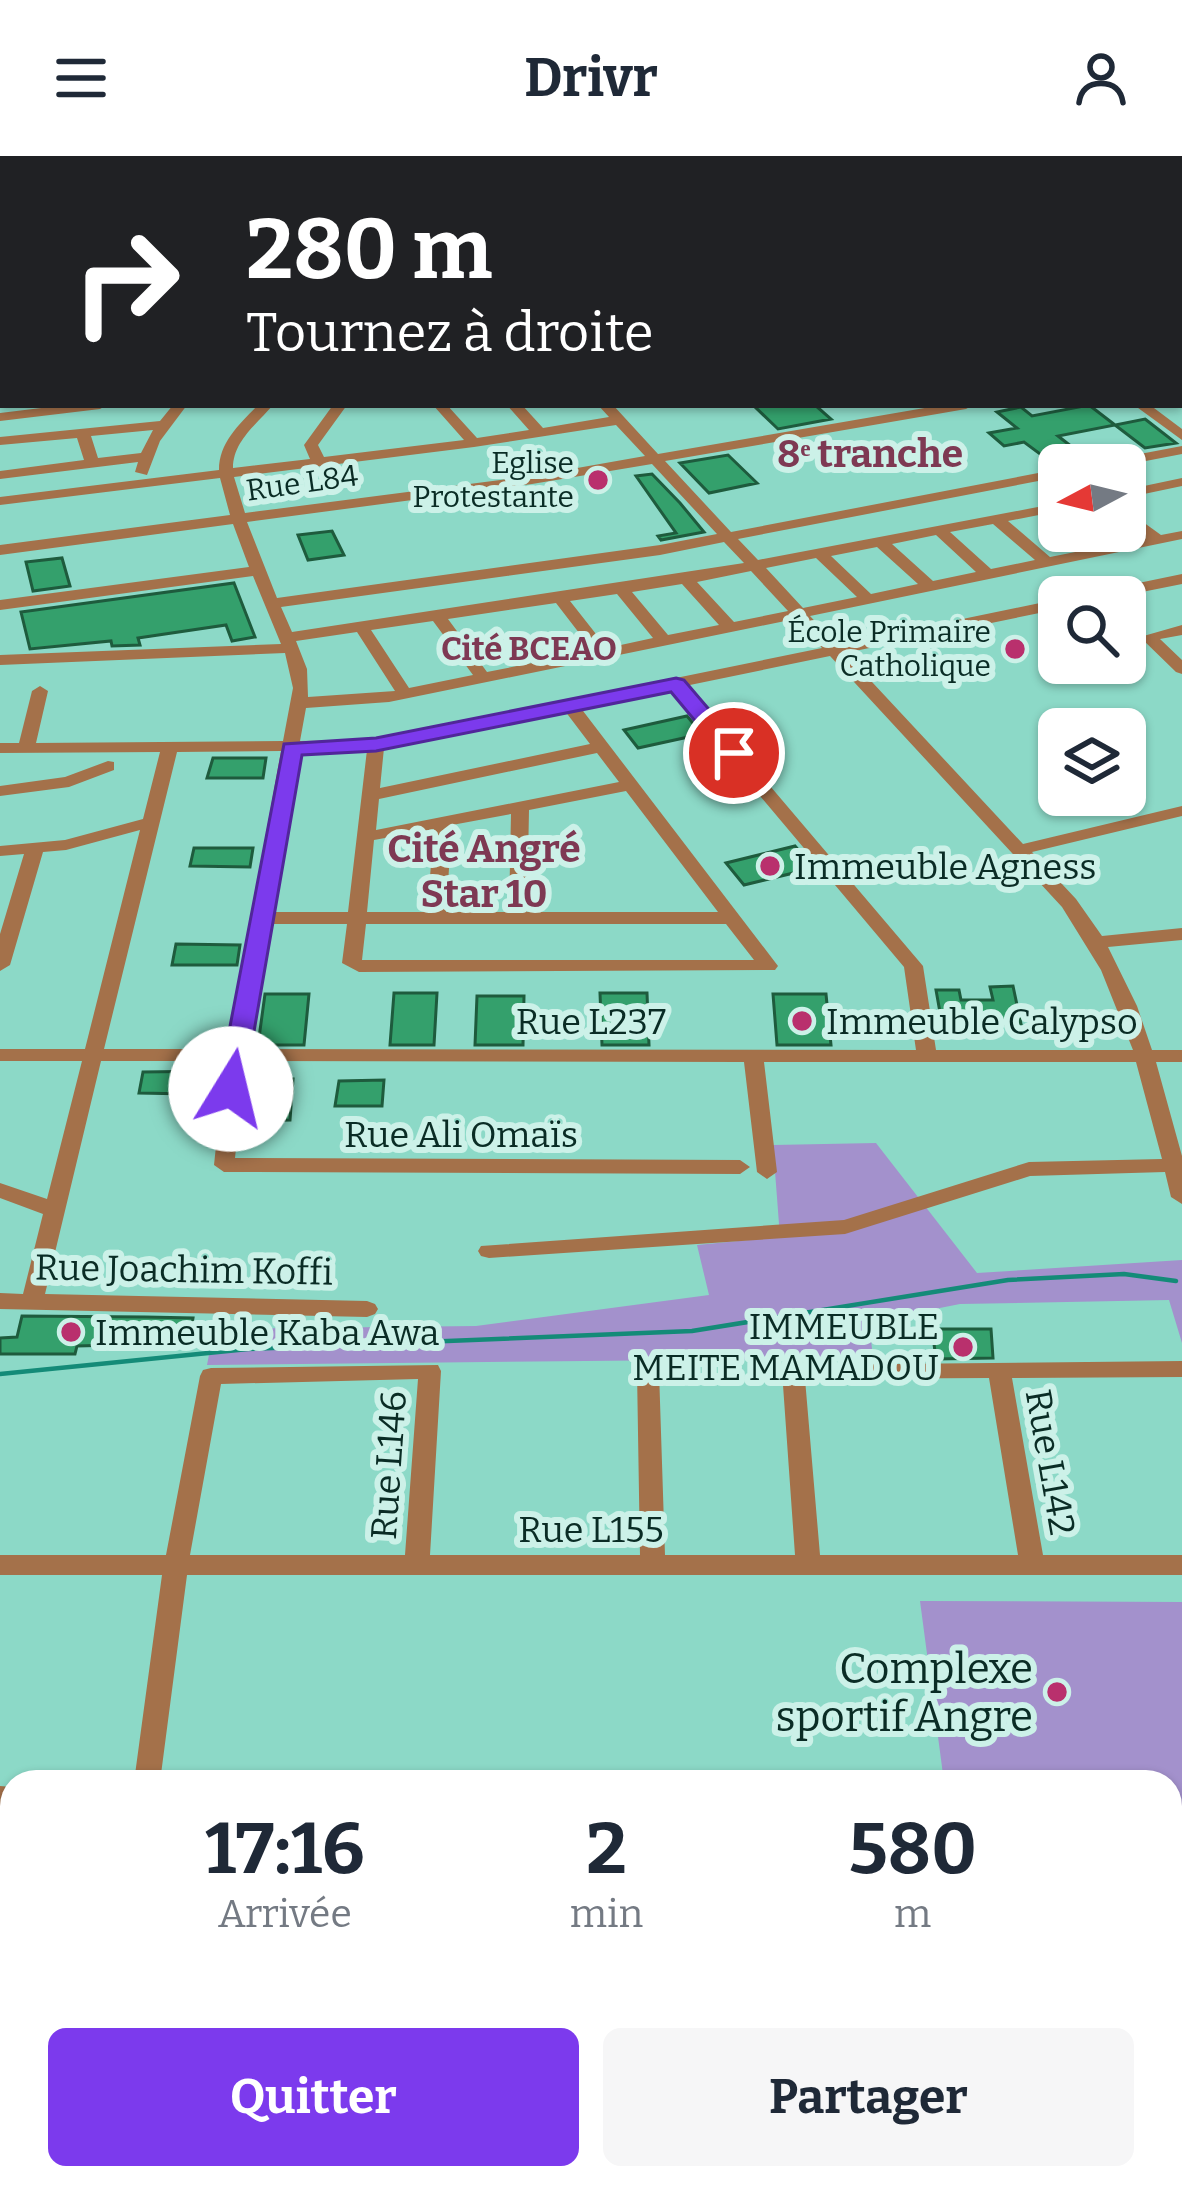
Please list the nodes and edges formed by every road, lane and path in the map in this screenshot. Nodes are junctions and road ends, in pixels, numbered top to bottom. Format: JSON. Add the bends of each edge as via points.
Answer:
{"nodes":[{"id":1,"x":75,"y":408,"type":"edge"},
{"id":2,"x":177,"y":408,"type":"edge"},
{"id":3,"x":264,"y":408,"type":"edge"},
{"id":4,"x":338,"y":408,"type":"edge"},
{"id":5,"x":443,"y":408,"type":"edge"},
{"id":6,"x":517,"y":408,"type":"edge"},
{"id":7,"x":608,"y":408,"type":"edge"},
{"id":8,"x":919,"y":408,"type":"edge"},
{"id":9,"x":947,"y":408,"type":"edge"},
{"id":10,"x":1145,"y":408,"type":"edge"},
{"id":11,"x":0,"y":417,"type":"edge"},
{"id":12,"x":619,"y":420,"type":"junction"},
{"id":13,"x":163,"y":425,"type":"junction"},
{"id":14,"x":538,"y":432,"type":"junction"},
{"id":15,"x":83,"y":433,"type":"junction"},
{"id":16,"x":1182,"y":436,"type":"edge"},
{"id":17,"x":0,"y":441,"type":"edge"},
{"id":18,"x":474,"y":443,"type":"junction"},
{"id":19,"x":1182,"y":450,"type":"edge"},
{"id":20,"x":144,"y":457,"type":"junction"},
{"id":21,"x":1146,"y":457,"type":"edge"},
{"id":22,"x":655,"y":458,"type":"junction"},
{"id":23,"x":319,"y":463,"type":"junction"},
{"id":24,"x":92,"y":464,"type":"junction"},
{"id":25,"x":0,"y":475,"type":"edge"},
{"id":26,"x":226,"y":475,"type":"junction"},
{"id":27,"x":1038,"y":477,"type":"edge"},
{"id":28,"x":1182,"y":482,"type":"edge"},
{"id":29,"x":140,"y":484,"type":"junction"},
{"id":30,"x":1161,"y":487,"type":"junction"},
{"id":31,"x":1146,"y":490,"type":"edge"},
{"id":32,"x":0,"y":501,"type":"edge"},
{"id":33,"x":1182,"y":503,"type":"edge"},
{"id":34,"x":1038,"y":511,"type":"edge"},
{"id":35,"x":238,"y":515,"type":"junction"},
{"id":36,"x":998,"y":520,"type":"junction"},
{"id":37,"x":1146,"y":530,"type":"edge"},
{"id":38,"x":940,"y":531,"type":"junction"},
{"id":39,"x":1182,"y":535,"type":"edge"},
{"id":40,"x":728,"y":538,"type":"junction"},
{"id":41,"x":1158,"y":540,"type":"junction"},
{"id":42,"x":881,"y":542,"type":"junction"},
{"id":43,"x":0,"y":547,"type":"edge"},
{"id":44,"x":820,"y":554,"type":"junction"},
{"id":45,"x":1047,"y":563,"type":"junction"},
{"id":46,"x":754,"y":566,"type":"junction"},
{"id":47,"x":261,"y":570,"type":"junction"},
{"id":48,"x":988,"y":575,"type":"junction"},
{"id":49,"x":686,"y":579,"type":"junction"},
{"id":50,"x":1182,"y":579,"type":"edge"},
{"id":51,"x":1146,"y":586,"type":"edge"},
{"id":52,"x":931,"y":588,"type":"junction"},
{"id":53,"x":622,"y":590,"type":"junction"},
{"id":54,"x":561,"y":599,"type":"junction"},
{"id":55,"x":869,"y":600,"type":"junction"},
{"id":56,"x":274,"y":603,"type":"junction"},
{"id":57,"x":0,"y":605,"type":"edge"},
{"id":58,"x":1038,"y":608,"type":"edge"},
{"id":59,"x":801,"y":615,"type":"junction"},
{"id":60,"x":438,"y":617,"type":"junction"},
{"id":61,"x":361,"y":627,"type":"junction"},
{"id":62,"x":732,"y":628,"type":"junction"},
{"id":63,"x":1182,"y":629,"type":"edge"},
{"id":64,"x":665,"y":642,"type":"junction"},
{"id":65,"x":289,"y":643,"type":"junction"},
{"id":66,"x":835,"y":652,"type":"junction"},
{"id":67,"x":604,"y":654,"type":"junction"},
{"id":68,"x":0,"y":660,"type":"edge"},
{"id":69,"x":1182,"y":669,"type":"edge"},
{"id":70,"x":483,"y":678,"type":"junction"},
{"id":71,"x":676,"y":685,"type":"junction"},
{"id":72,"x":40,"y":691,"type":"dead end"},
{"id":73,"x":405,"y":694,"type":"junction"},
{"id":74,"x":299,"y":703,"type":"junction"},
{"id":75,"x":571,"y":706,"type":"junction"},
{"id":76,"x":376,"y":745,"type":"junction"},
{"id":77,"x":602,"y":747,"type":"junction"},
{"id":78,"x":12,"y":748,"type":"edge"},
{"id":79,"x":169,"y":749,"type":"junction"},
{"id":80,"x":292,"y":749,"type":"junction"},
{"id":81,"x":108,"y":766,"type":"dead end"},
{"id":82,"x":0,"y":780,"type":"edge"},
{"id":83,"x":631,"y":785,"type":"junction"},
{"id":84,"x":0,"y":790,"type":"edge"},
{"id":85,"x":371,"y":795,"type":"junction"},
{"id":86,"x":520,"y":808,"type":"junction"},
{"id":87,"x":1182,"y":811,"type":"edge"},
{"id":88,"x":147,"y":823,"type":"junction"},
{"id":89,"x":443,"y":824,"type":"junction"},
{"id":90,"x":365,"y":837,"type":"junction"},
{"id":91,"x":35,"y":849,"type":"junction"},
{"id":92,"x":1019,"y":850,"type":"junction"},
{"id":93,"x":0,"y":851,"type":"edge"},
{"id":94,"x":261,"y":918,"type":"junction"},
{"id":95,"x":354,"y":918,"type":"junction"},
{"id":96,"x":734,"y":918,"type":"junction"},
{"id":97,"x":436,"y":919,"type":"junction"},
{"id":98,"x":518,"y":919,"type":"junction"},
{"id":99,"x":1182,"y":934,"type":"edge"},
{"id":100,"x":1100,"y":942,"type":"junction"},
{"id":101,"x":0,"y":965,"type":"edge"},
{"id":102,"x":0,"y":1054,"type":"edge"},
{"id":103,"x":236,"y":1054,"type":"junction"},
{"id":104,"x":753,"y":1054,"type":"junction"},
{"id":105,"x":928,"y":1054,"type":"junction"},
{"id":106,"x":92,"y":1055,"type":"junction"},
{"id":107,"x":1182,"y":1056,"type":"edge"},
{"id":108,"x":1143,"y":1057,"type":"junction"},
{"id":109,"x":1178,"y":1165,"type":"edge"},
{"id":110,"x":740,"y":1167,"type":"dead end"},
{"id":111,"x":767,"y":1172,"type":"dead end"},
{"id":112,"x":0,"y":1190,"type":"edge"},
{"id":113,"x":1182,"y":1197,"type":"edge"},
{"id":114,"x":54,"y":1210,"type":"junction"},
{"id":115,"x":489,"y":1251,"type":"dead end"},
{"id":116,"x":0,"y":1301,"type":"edge"},
{"id":117,"x":32,"y":1301,"type":"junction"},
{"id":118,"x":367,"y":1310,"type":"dead end"},
{"id":119,"x":1182,"y":1369,"type":"edge"},
{"id":120,"x":648,"y":1371,"type":"dead end"},
{"id":121,"x":999,"y":1371,"type":"junction"},
{"id":122,"x":0,"y":1564,"type":"edge"},
{"id":123,"x":177,"y":1564,"type":"junction"},
{"id":124,"x":417,"y":1565,"type":"junction"},
{"id":125,"x":653,"y":1565,"type":"junction"},
{"id":126,"x":808,"y":1565,"type":"junction"},
{"id":127,"x":1032,"y":1565,"type":"junction"},
{"id":128,"x":1182,"y":1565,"type":"edge"},
{"id":129,"x":149,"y":1770,"type":"edge"}],
"edges":[{"from":1,"to":11,"type":"street"},
{"from":2,"to":13,"type":"street"},
{"from":3,"to":26,"type":"street","via":[[229,451]]},
{"from":4,"to":23,"type":"street","via":[[310,445]]},
{"from":5,"to":18,"type":"street"},
{"from":6,"to":14,"type":"street"},
{"from":7,"to":12,"type":"street"},
{"from":8,"to":22,"type":"street","name":"Rue L84"},
{"from":9,"to":22,"type":"street","name":"Rue L84"},
{"from":10,"to":16,"type":"street"},
{"from":12,"to":14,"type":"street"},
{"from":12,"to":22,"type":"street"},
{"from":13,"to":15,"type":"street"},
{"from":13,"to":20,"type":"street"},
{"from":14,"to":18,"type":"street"},
{"from":15,"to":17,"type":"street"},
{"from":15,"to":24,"type":"street"},
{"from":18,"to":23,"type":"street"},
{"from":19,"to":21,"type":"street"},
{"from":20,"to":24,"type":"street"},
{"from":20,"to":29,"type":"street"},
{"from":22,"to":35,"type":"street","name":"Rue L84"},
{"from":22,"to":40,"type":"street"},
{"from":23,"to":26,"type":"street"},
{"from":24,"to":25,"type":"street"},
{"from":26,"to":29,"type":"street"},
{"from":26,"to":35,"type":"street"},
{"from":27,"to":40,"type":"street"},
{"from":28,"to":30,"type":"street"},
{"from":29,"to":32,"type":"street"},
{"from":30,"to":31,"type":"street"},
{"from":30,"to":33,"type":"street"},
{"from":34,"to":36,"type":"street"},
{"from":35,"to":43,"type":"street","name":"Rue L84"},
{"from":35,"to":47,"type":"street"},
{"from":36,"to":38,"type":"street"},
{"from":36,"to":45,"type":"street"},
{"from":37,"to":41,"type":"street"},
{"from":38,"to":42,"type":"street"},
{"from":38,"to":48,"type":"street"},
{"from":39,"to":41,"type":"street"},
{"from":40,"to":46,"type":"street"},
{"from":40,"to":56,"type":"street"},
{"from":41,"to":45,"type":"street"},
{"from":42,"to":44,"type":"street"},
{"from":42,"to":52,"type":"street"},
{"from":44,"to":46,"type":"street"},
{"from":44,"to":55,"type":"street"},
{"from":45,"to":48,"type":"street"},
{"from":46,"to":49,"type":"street"},
{"from":46,"to":59,"type":"street"},
{"from":47,"to":56,"type":"street"},
{"from":47,"to":57,"type":"street"},
{"from":48,"to":52,"type":"street"},
{"from":49,"to":53,"type":"street"},
{"from":49,"to":62,"type":"street"},
{"from":50,"to":51,"type":"street"},
{"from":52,"to":55,"type":"street"},
{"from":53,"to":54,"type":"street"},
{"from":53,"to":64,"type":"street"},
{"from":54,"to":60,"type":"street"},
{"from":54,"to":67,"type":"street"},
{"from":55,"to":59,"type":"street"},
{"from":56,"to":65,"type":"street"},
{"from":58,"to":66,"type":"street"},
{"from":59,"to":62,"type":"street"},
{"from":59,"to":66,"type":"street"},
{"from":60,"to":61,"type":"street"},
{"from":60,"to":70,"type":"street"},
{"from":61,"to":65,"type":"street"},
{"from":61,"to":73,"type":"street"},
{"from":62,"to":64,"type":"street"},
{"from":63,"to":69,"type":"street","via":[[1148,638]]},
{"from":64,"to":67,"type":"street"},
{"from":65,"to":68,"type":"street"},
{"from":65,"to":74,"type":"street"},
{"from":66,"to":71,"type":"street"},
{"from":66,"to":92,"type":"street"},
{"from":67,"to":70,"type":"street"},
{"from":70,"to":73,"type":"street"},
{"from":71,"to":75,"type":"street"},
{"from":71,"to":105,"type":"street","via":[[913,966]]},
{"from":72,"to":78,"type":"street"},
{"from":73,"to":74,"type":"street"},
{"from":74,"to":80,"type":"street"},
{"from":75,"to":76,"type":"street"},
{"from":75,"to":77,"type":"street"},
{"from":76,"to":80,"type":"street"},
{"from":76,"to":85,"type":"street"},
{"from":77,"to":83,"type":"street"},
{"from":77,"to":85,"type":"street"},
{"from":78,"to":79,"type":"street"},
{"from":78,"to":82,"type":"street"},
{"from":79,"to":80,"type":"street"},
{"from":79,"to":88,"type":"street"},
{"from":80,"to":94,"type":"street"},
{"from":81,"to":84,"type":"street","via":[[69,782]]},
{"from":83,"to":86,"type":"street"},
{"from":83,"to":96,"type":"street"},
{"from":85,"to":90,"type":"street"},
{"from":86,"to":89,"type":"street"},
{"from":86,"to":98,"type":"street"},
{"from":87,"to":92,"type":"street"},
{"from":88,"to":91,"type":"street"},
{"from":88,"to":106,"type":"street"},
{"from":89,"to":90,"type":"street"},
{"from":89,"to":97,"type":"street"},
{"from":90,"to":95,"type":"street"},
{"from":91,"to":93,"type":"street"},
{"from":91,"to":101,"type":"street"},
{"from":92,"to":100,"type":"street"},
{"from":94,"to":95,"type":"street"},
{"from":94,"to":103,"type":"street"},
{"from":95,"to":96,"type":"street","via":[[350,958],[359,966],[768,966]]},
{"from":95,"to":97,"type":"street"},
{"from":96,"to":98,"type":"street"},
{"from":97,"to":98,"type":"street"},
{"from":99,"to":100,"type":"street"},
{"from":100,"to":108,"type":"street"},
{"from":102,"to":106,"type":"street","name":"Rue L237"},
{"from":103,"to":104,"type":"street","name":"Rue L237"},
{"from":103,"to":106,"type":"street","name":"Rue L237"},
{"from":103,"to":110,"type":"street","name":"Rue Ali Omaïs","via":[[222,1160],[231,1167]]},
{"from":104,"to":105,"type":"street","name":"Rue L237"},
{"from":104,"to":111,"type":"street"},
{"from":105,"to":108,"type":"street","name":"Rue L237"},
{"from":106,"to":114,"type":"street"},
{"from":107,"to":108,"type":"street","name":"Rue L237"},
{"from":108,"to":109,"type":"street"},
{"from":109,"to":113,"type":"street"},
{"from":109,"to":115,"type":"street","via":[[1029,1169],[845,1227]]},
{"from":112,"to":114,"type":"street"},
{"from":114,"to":117,"type":"street"},
{"from":116,"to":117,"type":"street","name":"Rue Joachim Koffi"},
{"from":117,"to":118,"type":"street","name":"Rue Joachim Koffi"},
{"from":119,"to":121,"type":"street"},
{"from":120,"to":125,"type":"street"},
{"from":121,"to":126,"type":"street","via":[[793,1371]]},
{"from":121,"to":127,"type":"street","name":"Rue L142"},
{"from":122,"to":123,"type":"street","name":"Rue L155"},
{"from":123,"to":124,"type":"street","name":"Rue L155"},
{"from":123,"to":124,"type":"street","name":"Rue L146","via":[[211,1376],[430,1371]]},
{"from":123,"to":129,"type":"street"},
{"from":124,"to":125,"type":"street","name":"Rue L155"},
{"from":125,"to":126,"type":"street","name":"Rue L155"},
{"from":126,"to":127,"type":"street","name":"Rue L155"},
{"from":127,"to":128,"type":"street","name":"Rue L155"}]}
